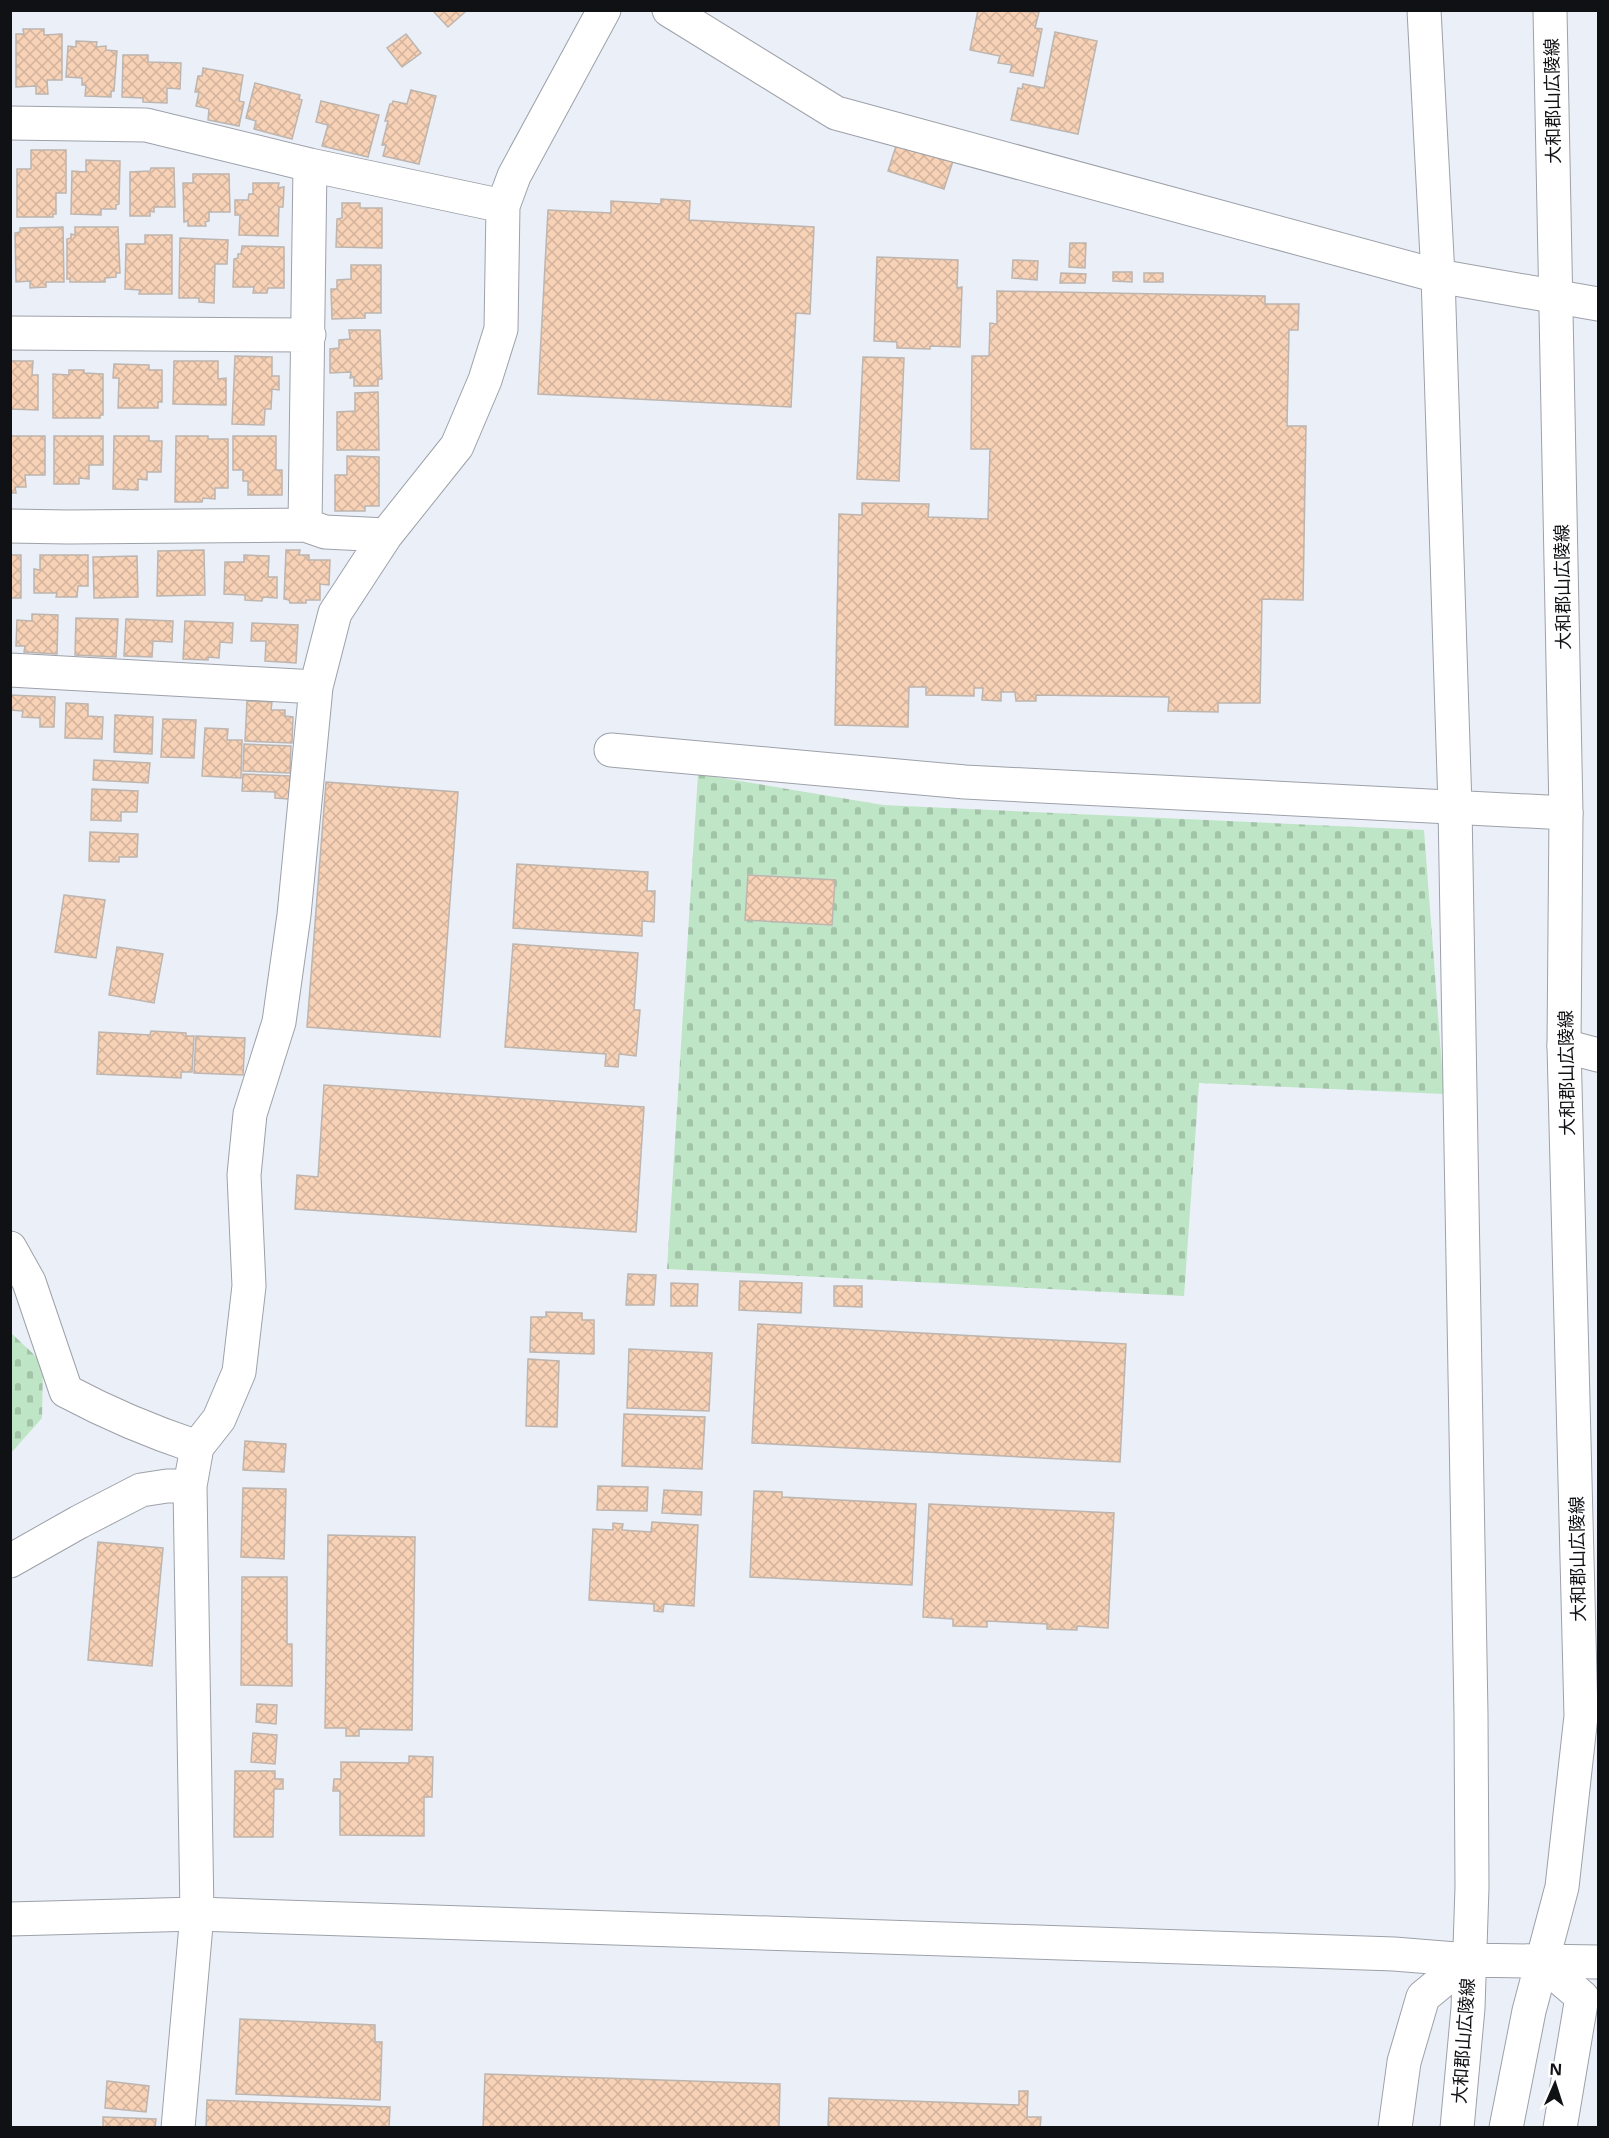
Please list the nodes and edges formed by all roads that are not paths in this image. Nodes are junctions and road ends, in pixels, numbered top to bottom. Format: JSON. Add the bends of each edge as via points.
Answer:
{"nodes":[{"id":1,"x":604,"y":10,"type":"edge"},
{"id":2,"x":669,"y":10,"type":"edge"},
{"id":3,"x":1424,"y":10,"type":"edge"},
{"id":4,"x":1550,"y":10,"type":"edge"},
{"id":5,"x":10,"y":123,"type":"edge"},
{"id":6,"x":310,"y":165,"type":"junction"},
{"id":7,"x":503,"y":206,"type":"junction"},
{"id":8,"x":1438,"y":276,"type":"junction"},
{"id":9,"x":1556,"y":297,"type":"junction"},
{"id":10,"x":1599,"y":304,"type":"edge"},
{"id":11,"x":10,"y":333,"type":"edge"},
{"id":12,"x":309,"y":335,"type":"junction"},
{"id":13,"x":305,"y":525,"type":"junction"},
{"id":14,"x":10,"y":526,"type":"edge"},
{"id":15,"x":386,"y":536,"type":"junction"},
{"id":16,"x":10,"y":670,"type":"edge"},
{"id":17,"x":316,"y":687,"type":"junction"},
{"id":18,"x":611,"y":750,"type":"dead end"},
{"id":19,"x":1455,"y":807,"type":"junction"},
{"id":20,"x":1566,"y":813,"type":"junction"},
{"id":21,"x":1564,"y":1046,"type":"junction"},
{"id":22,"x":1599,"y":1055,"type":"edge"},
{"id":23,"x":10,"y":1248,"type":"edge"},
{"id":24,"x":197,"y":1447,"type":"junction"},
{"id":25,"x":190,"y":1485,"type":"junction"},
{"id":26,"x":10,"y":1562,"type":"edge"},
{"id":27,"x":197,"y":1914,"type":"junction"},
{"id":28,"x":10,"y":1919,"type":"edge"},
{"id":29,"x":1468,"y":1960,"type":"junction"},
{"id":30,"x":1541,"y":1962,"type":"junction"},
{"id":31,"x":1599,"y":1962,"type":"edge"},
{"id":32,"x":178,"y":2127,"type":"edge"},
{"id":33,"x":1395,"y":2127,"type":"edge"},
{"id":34,"x":1456,"y":2127,"type":"edge"},
{"id":35,"x":1506,"y":2127,"type":"edge"},
{"id":36,"x":1560,"y":2127,"type":"edge"}],
"edges":[{"from":1,"to":7,"type":"street","via":[[514,176]]},
{"from":2,"to":8,"type":"street","via":[[836,113]]},
{"from":3,"to":8,"type":"street","name":"大和郡山広陵線"},
{"from":4,"to":9,"type":"street","name":"大和郡山広陵線"},
{"from":5,"to":6,"type":"street","via":[[146,125]]},
{"from":6,"to":7,"type":"street"},
{"from":6,"to":12,"type":"street"},
{"from":7,"to":15,"type":"street","via":[[501,329],[485,380],[456,446]]},
{"from":8,"to":9,"type":"street"},
{"from":8,"to":19,"type":"street","name":"大和郡山広陵線"},
{"from":9,"to":10,"type":"street"},
{"from":9,"to":20,"type":"street","name":"大和郡山広陵線"},
{"from":11,"to":12,"type":"street"},
{"from":12,"to":13,"type":"street"},
{"from":13,"to":14,"type":"street"},
{"from":13,"to":15,"type":"street","via":[[325,532]]},
{"from":15,"to":17,"type":"street","via":[[335,613]]},
{"from":16,"to":17,"type":"street"},
{"from":17,"to":24,"type":"street","via":[[294,915],[279,1022],[250,1114],[244,1175],[249,1286],[239,1372],[219,1419]]},
{"from":18,"to":19,"type":"street","via":[[965,782]]},
{"from":19,"to":20,"type":"street"},
{"from":19,"to":29,"type":"street","name":"大和郡山広陵線","via":[[1471,1714],[1472,1887]]},
{"from":20,"to":21,"type":"street","name":"大和郡山広陵線"},
{"from":21,"to":22,"type":"street"},
{"from":21,"to":30,"type":"street","name":"大和郡山広陵線","via":[[1581,1716],[1562,1887]]},
{"from":23,"to":24,"type":"street","via":[[29,1282],[66,1391],[108,1414]]},
{"from":24,"to":25,"type":"street"},
{"from":25,"to":26,"type":"street","via":[[141,1490]]},
{"from":25,"to":27,"type":"street"},
{"from":27,"to":28,"type":"street"},
{"from":27,"to":29,"type":"street","via":[[1394,1954]]},
{"from":27,"to":32,"type":"street"},
{"from":29,"to":30,"type":"street"},
{"from":29,"to":33,"type":"street","via":[[1423,1997],[1404,2062]]},
{"from":29,"to":34,"type":"street","name":"大和郡山広陵線","via":[[1468,2008]]},
{"from":30,"to":31,"type":"street"},
{"from":30,"to":35,"type":"street","name":"大和郡山広陵線"},
{"from":30,"to":36,"type":"street","via":[[1582,1997]]}]}
